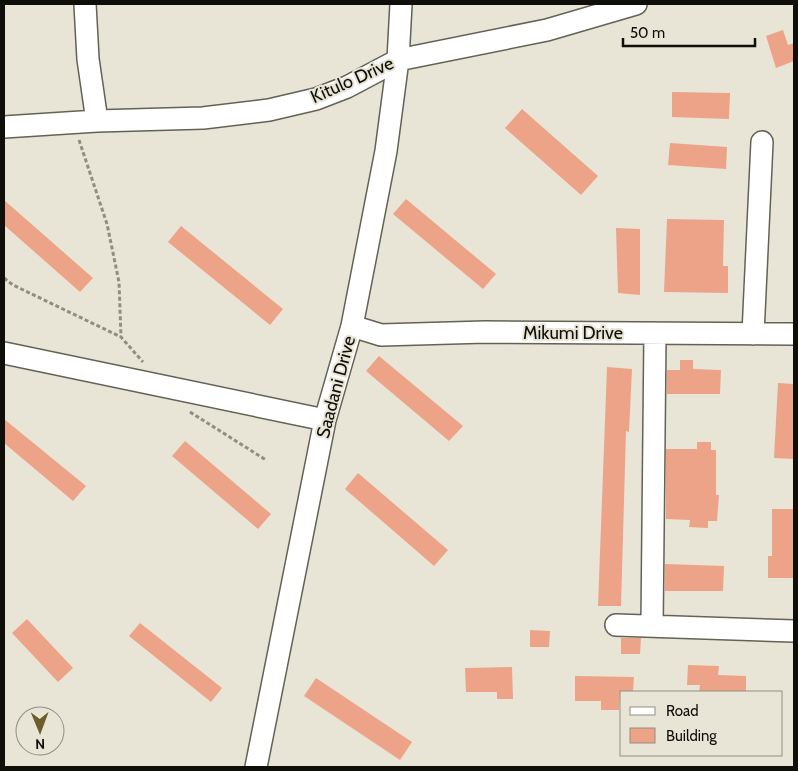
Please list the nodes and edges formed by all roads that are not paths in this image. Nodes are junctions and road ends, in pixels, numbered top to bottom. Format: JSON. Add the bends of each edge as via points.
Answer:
{"nodes":[{"id":1,"x":84,"y":4,"type":"edge"},
{"id":2,"x":401,"y":4,"type":"edge"},
{"id":3,"x":636,"y":4,"type":"edge"},
{"id":4,"x":398,"y":60,"type":"junction"},
{"id":5,"x":96,"y":121,"type":"junction"},
{"id":6,"x":4,"y":126,"type":"edge"},
{"id":7,"x":762,"y":142,"type":"dead end"},
{"id":8,"x":352,"y":326,"type":"junction"},
{"id":9,"x":654,"y":334,"type":"junction"},
{"id":10,"x":753,"y":334,"type":"junction"},
{"id":11,"x":794,"y":334,"type":"edge"},
{"id":12,"x":4,"y":353,"type":"edge"},
{"id":13,"x":325,"y":420,"type":"junction"},
{"id":14,"x":616,"y":625,"type":"dead end"},
{"id":15,"x":652,"y":626,"type":"junction"},
{"id":16,"x":794,"y":631,"type":"edge"},
{"id":17,"x":256,"y":767,"type":"edge"}],
"edges":[{"from":1,"to":5,"type":"street"},
{"from":2,"to":4,"type":"street","name":"Saadani Drive"},
{"from":3,"to":4,"type":"street","name":"Kitulo Drive","via":[[547,30]]},
{"from":4,"to":5,"type":"street","name":"Kitulo Drive","via":[[316,99],[268,110],[203,118]]},
{"from":4,"to":8,"type":"street","name":"Saadani Drive","via":[[386,151]]},
{"from":5,"to":6,"type":"street","name":"Kitulo Drive"},
{"from":7,"to":10,"type":"street"},
{"from":8,"to":9,"type":"street","name":"Mikumi Drive","via":[[381,335],[485,332]]},
{"from":8,"to":13,"type":"street","name":"Saadani Drive"},
{"from":9,"to":10,"type":"street","name":"Mikumi Drive"},
{"from":9,"to":15,"type":"street"},
{"from":10,"to":11,"type":"street","name":"Mikumi Drive"},
{"from":12,"to":13,"type":"street"},
{"from":13,"to":17,"type":"street","name":"Saadani Drive"},
{"from":14,"to":15,"type":"street"},
{"from":15,"to":16,"type":"street"}]}
